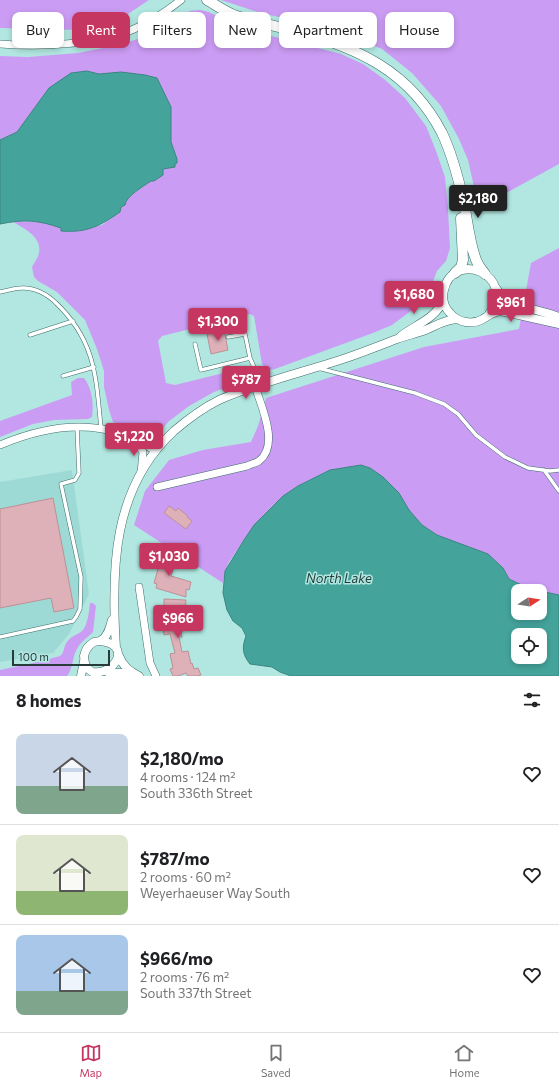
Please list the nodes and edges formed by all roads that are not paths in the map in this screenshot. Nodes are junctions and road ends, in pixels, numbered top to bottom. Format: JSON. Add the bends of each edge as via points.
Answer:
{"nodes":[{"id":1,"x":181,"y":0,"type":"edge"},
{"id":2,"x":207,"y":0,"type":"edge"},
{"id":3,"x":0,"y":44,"type":"edge"},
{"id":4,"x":456,"y":172,"type":"junction"},
{"id":5,"x":456,"y":273,"type":"junction"},
{"id":6,"x":485,"y":274,"type":"junction"},
{"id":7,"x":495,"y":286,"type":"junction"},
{"id":8,"x":0,"y":292,"type":"edge"},
{"id":9,"x":443,"y":300,"type":"junction"},
{"id":10,"x":489,"y":314,"type":"junction"},
{"id":11,"x":559,"y":317,"type":"edge"},
{"id":12,"x":457,"y":319,"type":"junction"},
{"id":13,"x":73,"y":321,"type":"junction"},
{"id":14,"x":559,"y":324,"type":"edge"},
{"id":15,"x":30,"y":335,"type":"dead end"},
{"id":16,"x":228,"y":337,"type":"dead end"},
{"id":17,"x":398,"y":339,"type":"junction"},
{"id":18,"x":195,"y":344,"type":"dead end"},
{"id":19,"x":250,"y":358,"type":"junction"},
{"id":20,"x":94,"y":366,"type":"junction"},
{"id":21,"x":315,"y":368,"type":"junction"},
{"id":22,"x":63,"y":376,"type":"dead end"},
{"id":23,"x":258,"y":385,"type":"junction"},
{"id":24,"x":77,"y":427,"type":"junction"},
{"id":25,"x":101,"y":428,"type":"junction"},
{"id":26,"x":134,"y":438,"type":"junction"},
{"id":27,"x":0,"y":445,"type":"edge"},
{"id":28,"x":155,"y":451,"type":"junction"},
{"id":29,"x":544,"y":470,"type":"junction"},
{"id":30,"x":559,"y":470,"type":"edge"},
{"id":31,"x":141,"y":473,"type":"junction"},
{"id":32,"x":157,"y":488,"type":"dead end"},
{"id":33,"x":559,"y":491,"type":"edge"},
{"id":34,"x":139,"y":587,"type":"dead end"},
{"id":35,"x":115,"y":607,"type":"junction"},
{"id":36,"x":0,"y":637,"type":"edge"},
{"id":37,"x":100,"y":641,"type":"junction"},
{"id":38,"x":117,"y":651,"type":"junction"},
{"id":39,"x":84,"y":660,"type":"junction"},
{"id":40,"x":105,"y":675,"type":"edge"},
{"id":41,"x":82,"y":676,"type":"edge"},
{"id":42,"x":134,"y":676,"type":"edge"},
{"id":43,"x":139,"y":676,"type":"edge"},
{"id":44,"x":156,"y":676,"type":"edge"}],
"edges":[{"from":1,"to":3,"type":"street","via":[[151,20],[115,35],[52,45]]},
{"from":2,"to":4,"type":"main road","via":[[233,14],[348,47],[387,69],[411,89],[433,118],[449,150]]},
{"from":4,"to":5,"type":"main road","via":[[464,258]]},
{"from":4,"to":6,"type":"main road","via":[[475,259]]},
{"from":5,"to":6,"type":"street","via":[[471,268]]},
{"from":5,"to":9,"type":"street","via":[[445,284]]},
{"from":6,"to":7,"type":"street"},
{"from":7,"to":10,"type":"street","via":[[496,301]]},
{"from":7,"to":11,"type":"street","via":[[500,294],[511,302]]},
{"from":8,"to":13,"type":"lane","via":[[20,288],[38,291],[51,298]]},
{"from":9,"to":12,"type":"street","via":[[450,314]]},
{"from":9,"to":17,"type":"street","via":[[436,313],[409,329]]},
{"from":10,"to":12,"type":"street","via":[[484,319],[470,322]]},
{"from":10,"to":14,"type":"street","via":[[505,311]]},
{"from":12,"to":17,"type":"street","via":[[442,321]]},
{"from":13,"to":15,"type":"lane"},
{"from":13,"to":20,"type":"lane","via":[[81,333]]},
{"from":16,"to":19,"type":"lane","via":[[245,334]]},
{"from":17,"to":21,"type":"street"},
{"from":18,"to":19,"type":"lane","via":[[201,370]]},
{"from":19,"to":23,"type":"lane"},
{"from":20,"to":22,"type":"lane"},
{"from":20,"to":25,"type":"lane"},
{"from":21,"to":23,"type":"street"},
{"from":21,"to":29,"type":"lane","via":[[415,393],[444,404],[458,414],[476,435],[505,457],[528,468]]},
{"from":23,"to":28,"type":"street","via":[[200,411]]},
{"from":23,"to":32,"type":"street","via":[[269,438],[264,456],[247,466]]},
{"from":24,"to":25,"type":"street"},
{"from":24,"to":27,"type":"street","via":[[40,431]]},
{"from":24,"to":36,"type":"lane","via":[[80,473],[75,480],[61,484],[81,577],[80,608],[73,620]]},
{"from":25,"to":26,"type":"street"},
{"from":26,"to":28,"type":"street"},
{"from":26,"to":31,"type":"street","via":[[143,452]]},
{"from":28,"to":31,"type":"street"},
{"from":29,"to":30,"type":"lane"},
{"from":29,"to":33,"type":"lane"},
{"from":31,"to":35,"type":"street","via":[[125,507],[119,534]]},
{"from":34,"to":44,"type":"street","via":[[150,663]]},
{"from":35,"to":37,"type":"street","via":[[107,634]]},
{"from":35,"to":38,"type":"street"},
{"from":37,"to":38,"type":"street","via":[[106,641]]},
{"from":37,"to":39,"type":"street","via":[[90,645]]},
{"from":38,"to":40,"type":"street","via":[[117,665]]},
{"from":38,"to":43,"type":"street","via":[[124,665]]},
{"from":39,"to":40,"type":"street","via":[[86,666],[94,673]]},
{"from":39,"to":41,"type":"street"},
{"from":40,"to":42,"type":"street","via":[[125,673]]}]}
